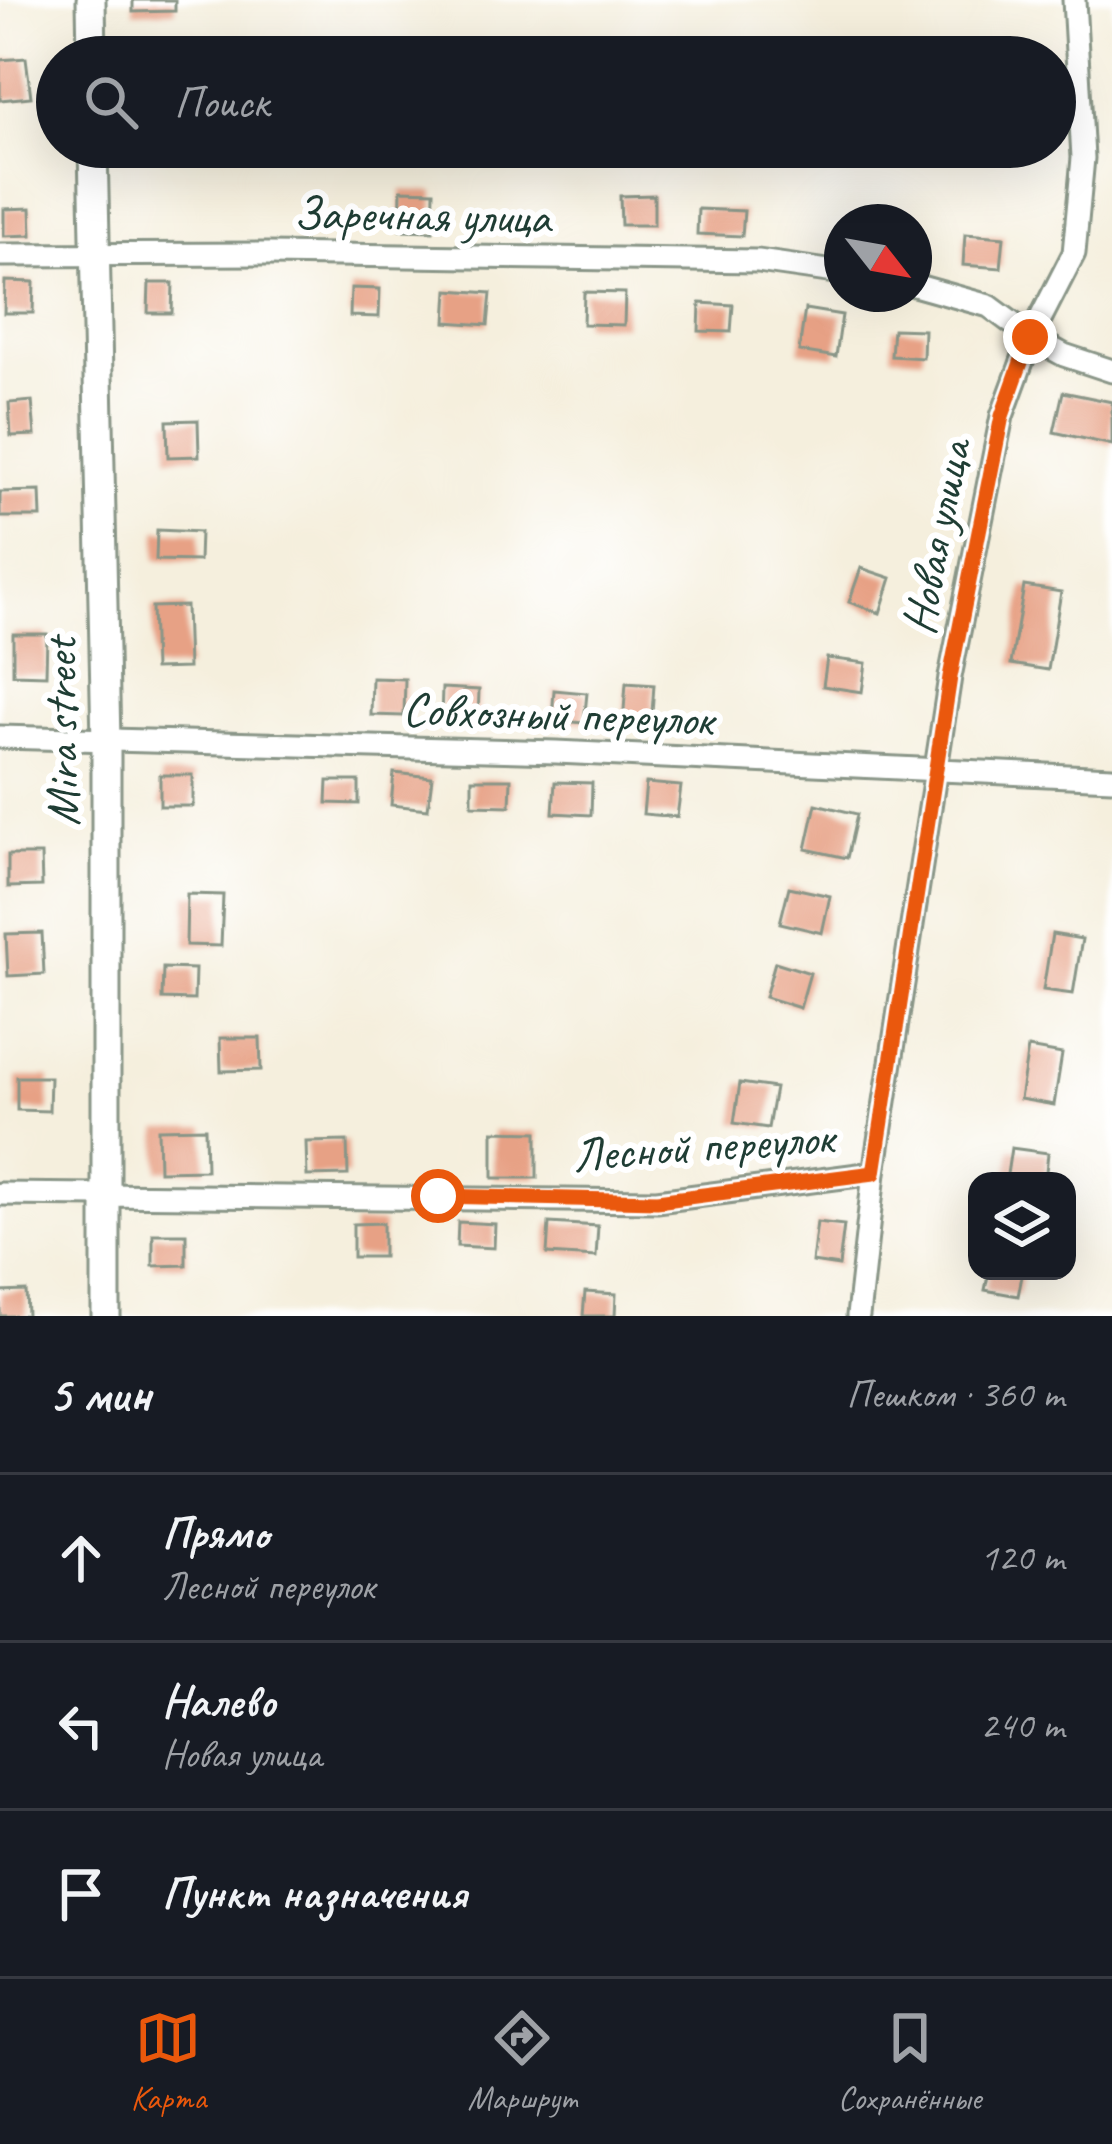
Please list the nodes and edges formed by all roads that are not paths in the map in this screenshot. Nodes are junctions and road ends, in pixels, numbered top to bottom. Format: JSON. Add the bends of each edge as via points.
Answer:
{"nodes":[{"id":1,"x":91,"y":0,"type":"edge"},
{"id":2,"x":1074,"y":0,"type":"edge"},
{"id":3,"x":92,"y":36,"type":"edge"},
{"id":4,"x":93,"y":168,"type":"edge"},
{"id":5,"x":0,"y":255,"type":"edge"},
{"id":6,"x":94,"y":257,"type":"junction"},
{"id":7,"x":824,"y":271,"type":"edge"},
{"id":8,"x":932,"y":290,"type":"edge"},
{"id":9,"x":1030,"y":337,"type":"junction"},
{"id":10,"x":1112,"y":371,"type":"edge"},
{"id":11,"x":0,"y":737,"type":"edge"},
{"id":12,"x":106,"y":742,"type":"junction"},
{"id":13,"x":938,"y":772,"type":"junction"},
{"id":14,"x":1112,"y":778,"type":"edge"},
{"id":15,"x":874,"y":1173,"type":"junction"},
{"id":16,"x":0,"y":1194,"type":"edge"},
{"id":17,"x":106,"y":1195,"type":"junction"},
{"id":18,"x":106,"y":1316,"type":"edge"},
{"id":19,"x":858,"y":1316,"type":"edge"}],
"edges":[{"from":1,"to":3,"type":"street"},
{"from":2,"to":9,"type":"street","name":"Новая улица","via":[[1083,158],[1074,253]]},
{"from":4,"to":6,"type":"street","name":"Mira street"},
{"from":5,"to":6,"type":"street","name":"Заречная улица"},
{"from":6,"to":7,"type":"street","name":"Заречная улица","via":[[736,260]]},
{"from":6,"to":12,"type":"street","name":"Mira street"},
{"from":8,"to":9,"type":"street","via":[[989,306]]},
{"from":9,"to":10,"type":"street"},
{"from":9,"to":13,"type":"street","name":"Новая улица","via":[[1002,416]]},
{"from":11,"to":12,"type":"street","name":"Совхозный переулок"},
{"from":12,"to":13,"type":"street","name":"Совхозный переулок","via":[[556,752]]},
{"from":12,"to":17,"type":"street","name":"Mira street"},
{"from":13,"to":14,"type":"street","name":"Совхозный переулок"},
{"from":13,"to":15,"type":"street","name":"Новая улица"},
{"from":15,"to":17,"type":"street","name":"Лесной переулок","via":[[657,1201]]},
{"from":15,"to":19,"type":"street","name":"Новая улица"},
{"from":16,"to":17,"type":"street","name":"Лесной переулок"},
{"from":17,"to":18,"type":"street","name":"Mira street"}]}
